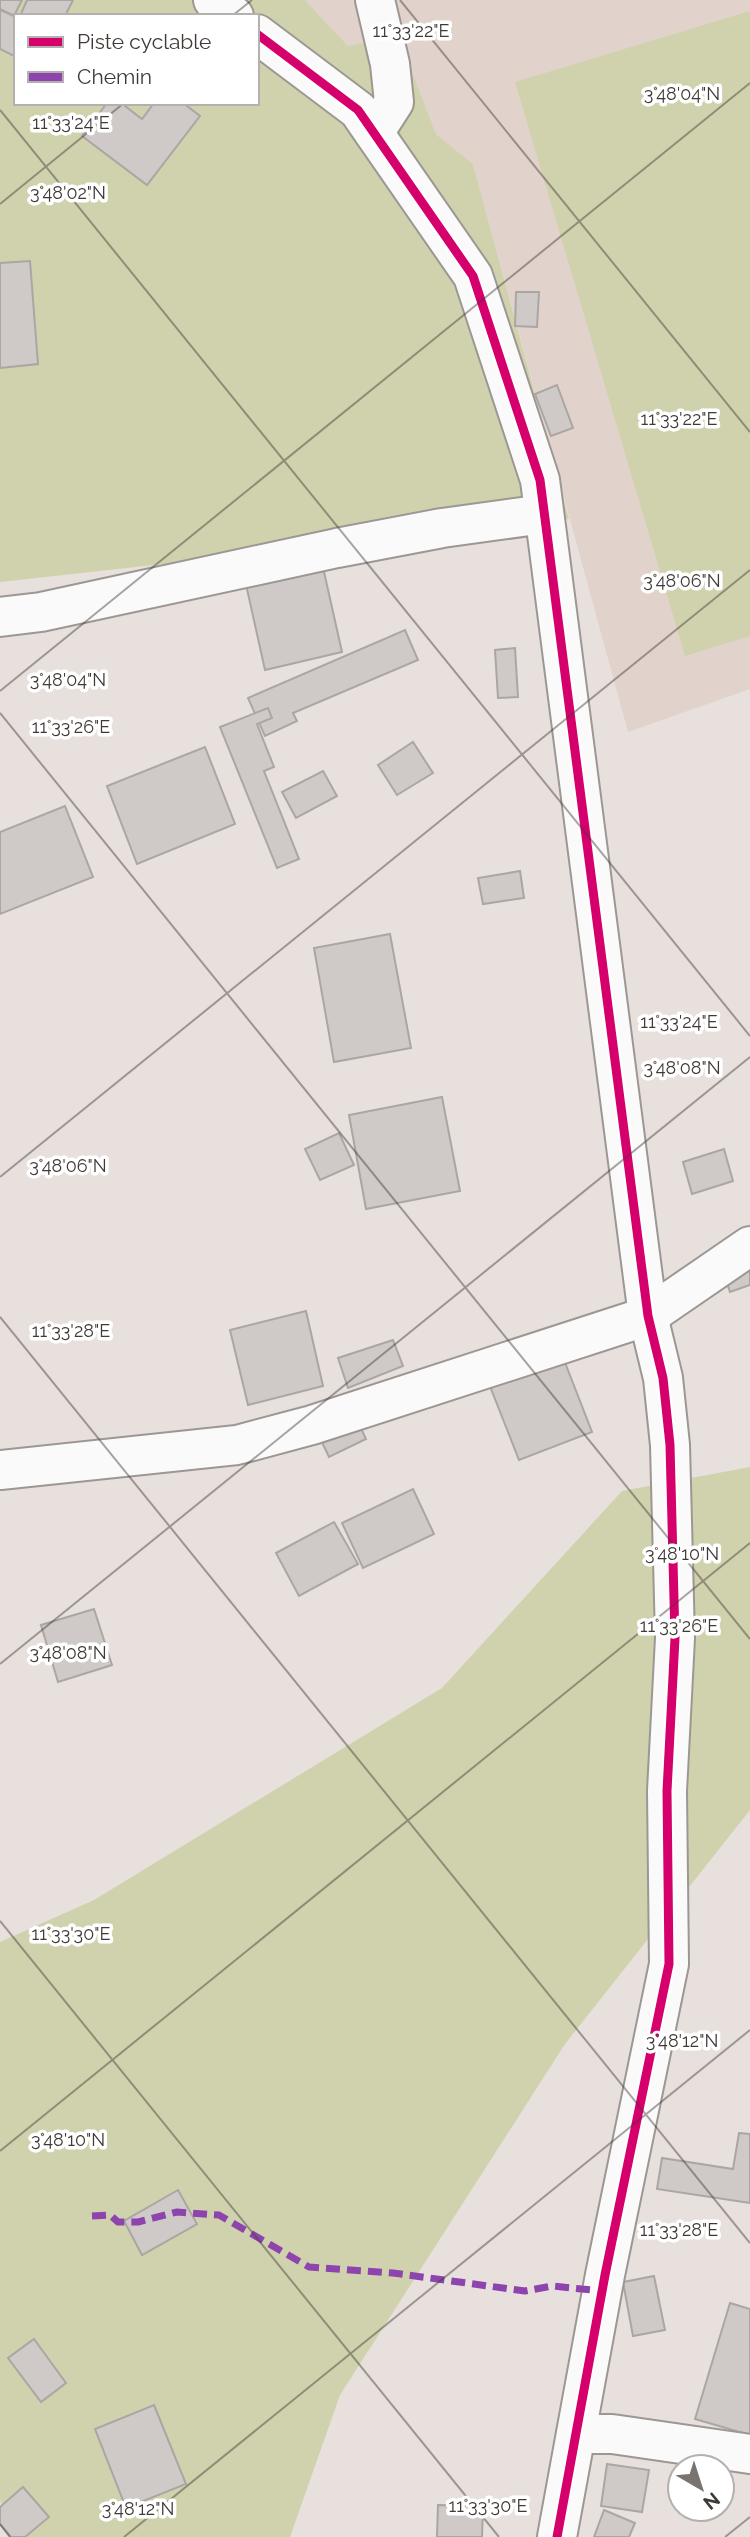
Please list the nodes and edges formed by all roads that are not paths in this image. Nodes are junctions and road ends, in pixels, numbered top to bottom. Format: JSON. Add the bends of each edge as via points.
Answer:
{"nodes":[{"id":1,"x":213,"y":0,"type":"edge"},
{"id":2,"x":375,"y":0,"type":"edge"},
{"id":3,"x":231,"y":14,"type":"edge"},
{"id":4,"x":259,"y":36,"type":"edge"},
{"id":5,"x":374,"y":133,"type":"junction"},
{"id":6,"x":544,"y":514,"type":"junction"},
{"id":7,"x":0,"y":617,"type":"edge"},
{"id":8,"x":750,"y":1246,"type":"edge"},
{"id":9,"x":648,"y":1316,"type":"junction"},
{"id":10,"x":0,"y":1470,"type":"edge"},
{"id":11,"x":576,"y":2434,"type":"junction"},
{"id":12,"x":750,"y":2454,"type":"edge"},
{"id":13,"x":557,"y":2537,"type":"edge"}],
"edges":[{"from":1,"to":3,"type":"street"},
{"from":2,"to":5,"type":"street","via":[[394,102]]},
{"from":4,"to":5,"type":"street","via":[[358,110]]},
{"from":5,"to":6,"type":"street","via":[[473,276],[540,480]]},
{"from":6,"to":7,"type":"street","via":[[442,528]]},
{"from":6,"to":9,"type":"street"},
{"from":8,"to":9,"type":"street"},
{"from":9,"to":10,"type":"street","via":[[389,1402],[237,1445]]},
{"from":9,"to":11,"type":"street","via":[[663,1378],[670,1445],[675,1638],[667,1791],[669,1965]]},
{"from":11,"to":12,"type":"street","via":[[638,2437]]},
{"from":11,"to":13,"type":"street"}]}
